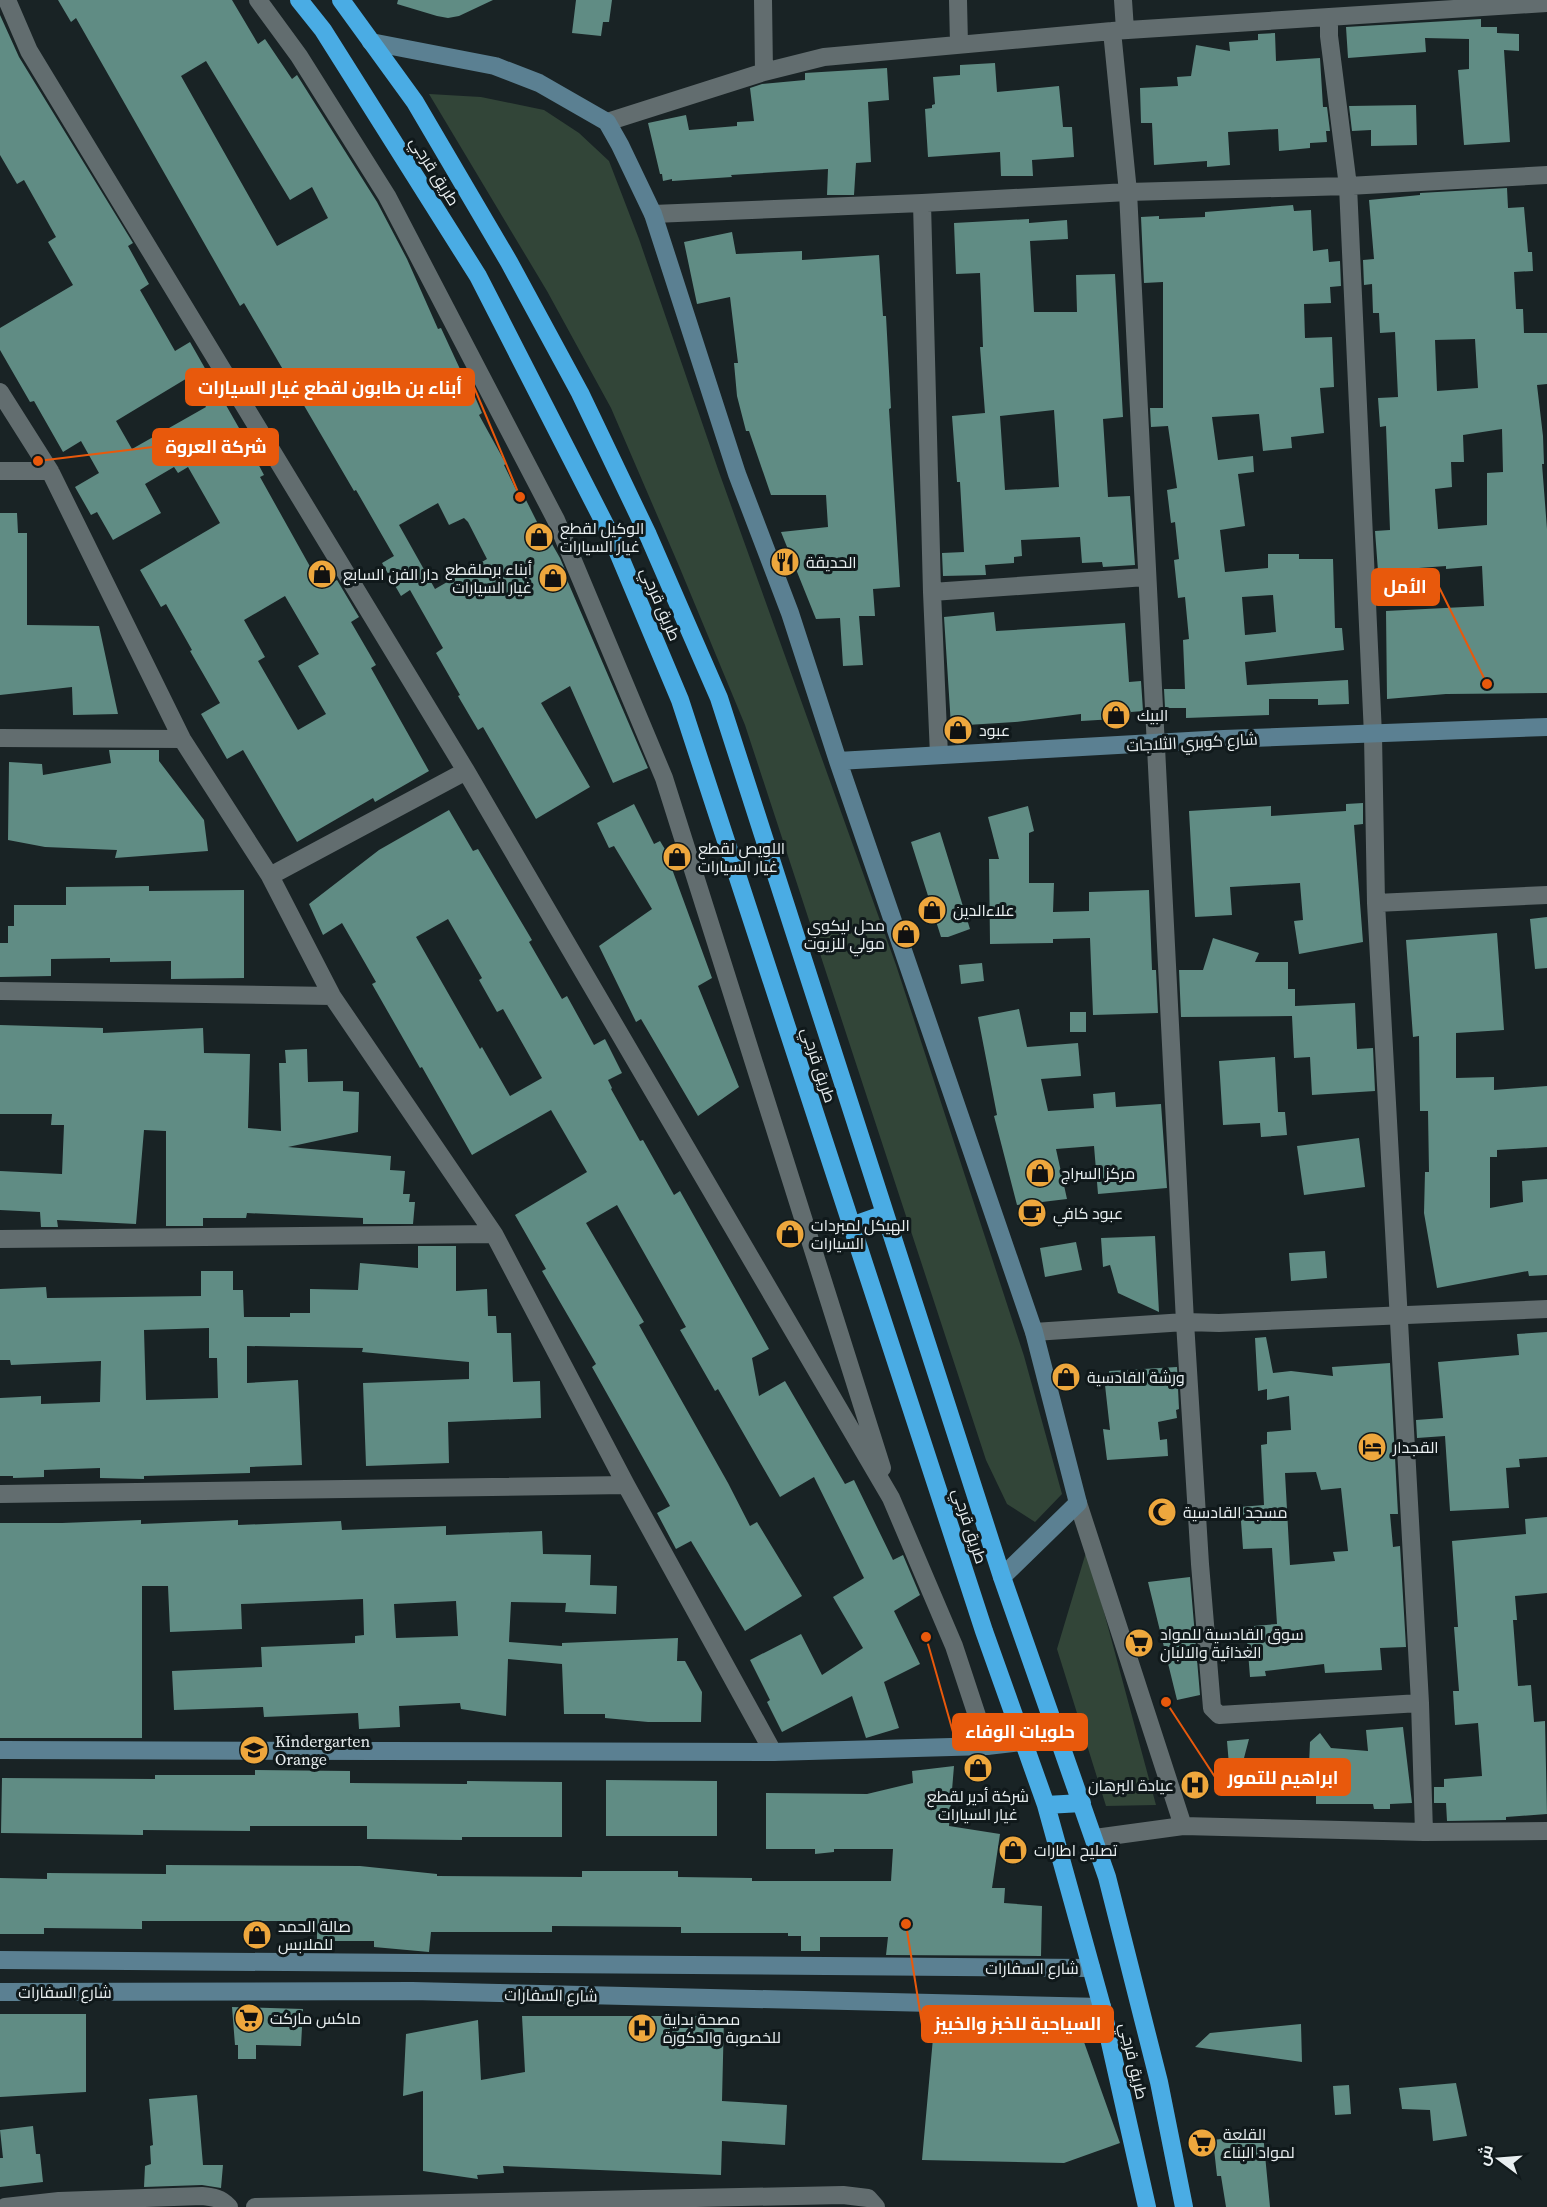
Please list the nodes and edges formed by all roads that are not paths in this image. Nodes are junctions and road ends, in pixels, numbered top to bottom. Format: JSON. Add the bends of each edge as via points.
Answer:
{"nodes":[{"id":1,"x":7,"y":0,"type":"edge"},
{"id":2,"x":258,"y":0,"type":"edge"},
{"id":3,"x":299,"y":0,"type":"edge"},
{"id":4,"x":340,"y":0,"type":"edge"},
{"id":5,"x":763,"y":0,"type":"edge"},
{"id":6,"x":958,"y":0,"type":"edge"},
{"id":7,"x":1123,"y":0,"type":"edge"},
{"id":8,"x":1513,"y":3,"type":"edge"},
{"id":9,"x":1547,"y":3,"type":"edge"},
{"id":10,"x":1329,"y":17,"type":"junction"},
{"id":11,"x":1119,"y":31,"type":"junction"},
{"id":12,"x":371,"y":42,"type":"junction"},
{"id":13,"x":958,"y":44,"type":"junction"},
{"id":14,"x":764,"y":72,"type":"junction"},
{"id":15,"x":607,"y":122,"type":"junction"},
{"id":16,"x":1547,"y":175,"type":"edge"},
{"id":17,"x":1348,"y":186,"type":"junction"},
{"id":18,"x":1128,"y":192,"type":"junction"},
{"id":19,"x":922,"y":203,"type":"junction"},
{"id":20,"x":653,"y":214,"type":"junction"},
{"id":21,"x":0,"y":392,"type":"edge"},
{"id":22,"x":0,"y":471,"type":"edge"},
{"id":23,"x":50,"y":471,"type":"junction"},
{"id":24,"x":1146,"y":577,"type":"junction"},
{"id":25,"x":932,"y":592,"type":"junction"},
{"id":26,"x":1547,"y":727,"type":"edge"},
{"id":27,"x":1373,"y":735,"type":"junction"},
{"id":28,"x":0,"y":738,"type":"edge"},
{"id":29,"x":182,"y":739,"type":"junction"},
{"id":30,"x":1155,"y":743,"type":"junction"},
{"id":31,"x":939,"y":755,"type":"junction"},
{"id":32,"x":838,"y":761,"type":"junction"},
{"id":33,"x":466,"y":771,"type":"junction"},
{"id":34,"x":270,"y":876,"type":"junction"},
{"id":35,"x":1547,"y":895,"type":"edge"},
{"id":36,"x":1376,"y":903,"type":"junction"},
{"id":37,"x":0,"y":991,"type":"edge"},
{"id":38,"x":332,"y":996,"type":"junction"},
{"id":39,"x":885,"y":1214,"type":"junction"},
{"id":40,"x":851,"y":1226,"type":"junction"},
{"id":41,"x":494,"y":1234,"type":"junction"},
{"id":42,"x":0,"y":1239,"type":"edge"},
{"id":43,"x":1547,"y":1308,"type":"edge"},
{"id":44,"x":1399,"y":1316,"type":"junction"},
{"id":45,"x":1185,"y":1322,"type":"junction"},
{"id":46,"x":1034,"y":1332,"type":"junction"},
{"id":47,"x":626,"y":1485,"type":"junction"},
{"id":48,"x":0,"y":1494,"type":"edge"},
{"id":49,"x":891,"y":1498,"type":"junction"},
{"id":50,"x":1078,"y":1503,"type":"junction"},
{"id":51,"x":1002,"y":1577,"type":"junction"},
{"id":52,"x":1420,"y":1703,"type":"junction"},
{"id":53,"x":1022,"y":1742,"type":"junction"},
{"id":54,"x":987,"y":1746,"type":"junction"},
{"id":55,"x":0,"y":1750,"type":"edge"},
{"id":56,"x":773,"y":1752,"type":"junction"},
{"id":57,"x":1082,"y":1803,"type":"junction"},
{"id":58,"x":1046,"y":1805,"type":"junction"},
{"id":59,"x":1182,"y":1826,"type":"junction"},
{"id":60,"x":1547,"y":1831,"type":"edge"},
{"id":61,"x":1424,"y":1832,"type":"junction"},
{"id":62,"x":1095,"y":1838,"type":"junction"},
{"id":63,"x":0,"y":1960,"type":"edge"},
{"id":64,"x":1091,"y":1968,"type":"junction"},
{"id":65,"x":0,"y":1992,"type":"edge"},
{"id":66,"x":1102,"y":2007,"type":"junction"},
{"id":67,"x":479,"y":2204,"type":"edge"},
{"id":68,"x":5,"y":2207,"type":"edge"},
{"id":69,"x":229,"y":2207,"type":"edge"},
{"id":70,"x":255,"y":2207,"type":"edge"},
{"id":71,"x":876,"y":2207,"type":"edge"},
{"id":72,"x":1148,"y":2207,"type":"edge"},
{"id":73,"x":1184,"y":2207,"type":"edge"}],
"edges":[{"from":1,"to":33,"type":"street","via":[[29,51]]},
{"from":2,"to":49,"type":"street","via":[[387,196],[560,531],[664,778]]},
{"from":3,"to":40,"type":"highway","name":"طريق قرجي","via":[[323,30],[478,276],[612,538],[680,700]]},
{"from":4,"to":12,"type":"highway","name":"طريق قرجي"},
{"from":5,"to":14,"type":"street"},
{"from":6,"to":13,"type":"street"},
{"from":7,"to":11,"type":"street"},
{"from":8,"to":9,"type":"street"},
{"from":8,"to":10,"type":"street"},
{"from":10,"to":11,"type":"street"},
{"from":10,"to":17,"type":"street"},
{"from":11,"to":13,"type":"street"},
{"from":11,"to":18,"type":"street"},
{"from":12,"to":15,"type":"street","via":[[495,66],[539,83]]},
{"from":12,"to":39,"type":"highway","name":"طريق قرجي","via":[[415,102],[509,262],[580,393],[648,535],[719,698]]},
{"from":13,"to":14,"type":"street","via":[[824,57]]},
{"from":14,"to":15,"type":"street"},
{"from":15,"to":20,"type":"street"},
{"from":16,"to":17,"type":"street"},
{"from":17,"to":18,"type":"street"},
{"from":17,"to":27,"type":"street"},
{"from":18,"to":19,"type":"street"},
{"from":18,"to":24,"type":"street"},
{"from":19,"to":20,"type":"street"},
{"from":19,"to":25,"type":"street"},
{"from":20,"to":32,"type":"street","via":[[737,474],[790,614]]},
{"from":21,"to":23,"type":"street"},
{"from":22,"to":23,"type":"street"},
{"from":23,"to":29,"type":"street"},
{"from":24,"to":25,"type":"street"},
{"from":24,"to":30,"type":"street"},
{"from":25,"to":31,"type":"street"},
{"from":26,"to":27,"type":"street","name":"شارع كوبري الثلاجات"},
{"from":27,"to":30,"type":"street","name":"شارع كوبري الثلاجات"},
{"from":27,"to":36,"type":"street"},
{"from":28,"to":29,"type":"street"},
{"from":29,"to":34,"type":"street"},
{"from":30,"to":31,"type":"street","name":"شارع كوبري الثلاجات"},
{"from":30,"to":45,"type":"street"},
{"from":31,"to":32,"type":"street","name":"شارع كوبري الثلاجات"},
{"from":32,"to":46,"type":"street"},
{"from":33,"to":34,"type":"street"},
{"from":33,"to":49,"type":"street"},
{"from":34,"to":38,"type":"street"},
{"from":35,"to":36,"type":"street"},
{"from":36,"to":44,"type":"street"},
{"from":37,"to":38,"type":"street"},
{"from":38,"to":41,"type":"street"},
{"from":39,"to":40,"type":"highway"},
{"from":39,"to":51,"type":"highway","name":"طريق قرجي"},
{"from":40,"to":53,"type":"highway","name":"طريق قرجي"},
{"from":41,"to":42,"type":"street"},
{"from":41,"to":47,"type":"street"},
{"from":43,"to":44,"type":"street"},
{"from":44,"to":45,"type":"street"},
{"from":44,"to":52,"type":"street"},
{"from":45,"to":46,"type":"street"},
{"from":45,"to":52,"type":"street","via":[[1212,1708],[1219,1715]]},
{"from":46,"to":50,"type":"street"},
{"from":47,"to":48,"type":"street"},
{"from":47,"to":56,"type":"street"},
{"from":49,"to":54,"type":"street","via":[[954,1646]]},
{"from":50,"to":51,"type":"street"},
{"from":50,"to":59,"type":"street"},
{"from":51,"to":57,"type":"highway","name":"طريق قرجي"},
{"from":52,"to":61,"type":"street"},
{"from":53,"to":54,"type":"street"},
{"from":53,"to":58,"type":"highway","name":"طريق قرجي"},
{"from":54,"to":56,"type":"street"},
{"from":55,"to":56,"type":"street"},
{"from":57,"to":58,"type":"highway"},
{"from":57,"to":62,"type":"highway","name":"طريق قرجي"},
{"from":58,"to":64,"type":"highway","name":"طريق قرجي"},
{"from":59,"to":61,"type":"street"},
{"from":59,"to":62,"type":"street"},
{"from":60,"to":61,"type":"street"},
{"from":62,"to":73,"type":"highway","name":"طريق قرجي","via":[[1158,2082]]},
{"from":63,"to":64,"type":"street","name":"شارع السفارات"},
{"from":64,"to":66,"type":"highway","name":"طريق قرجي"},
{"from":65,"to":66,"type":"street","name":"شارع السفارات","via":[[412,1991]]},
{"from":66,"to":72,"type":"highway","name":"طريق قرجي"},
{"from":67,"to":70,"type":"street"},
{"from":67,"to":71,"type":"street","via":[[843,2194],[868,2198]]},
{"from":68,"to":69,"type":"street","via":[[202,2196],[213,2196]]}]}
